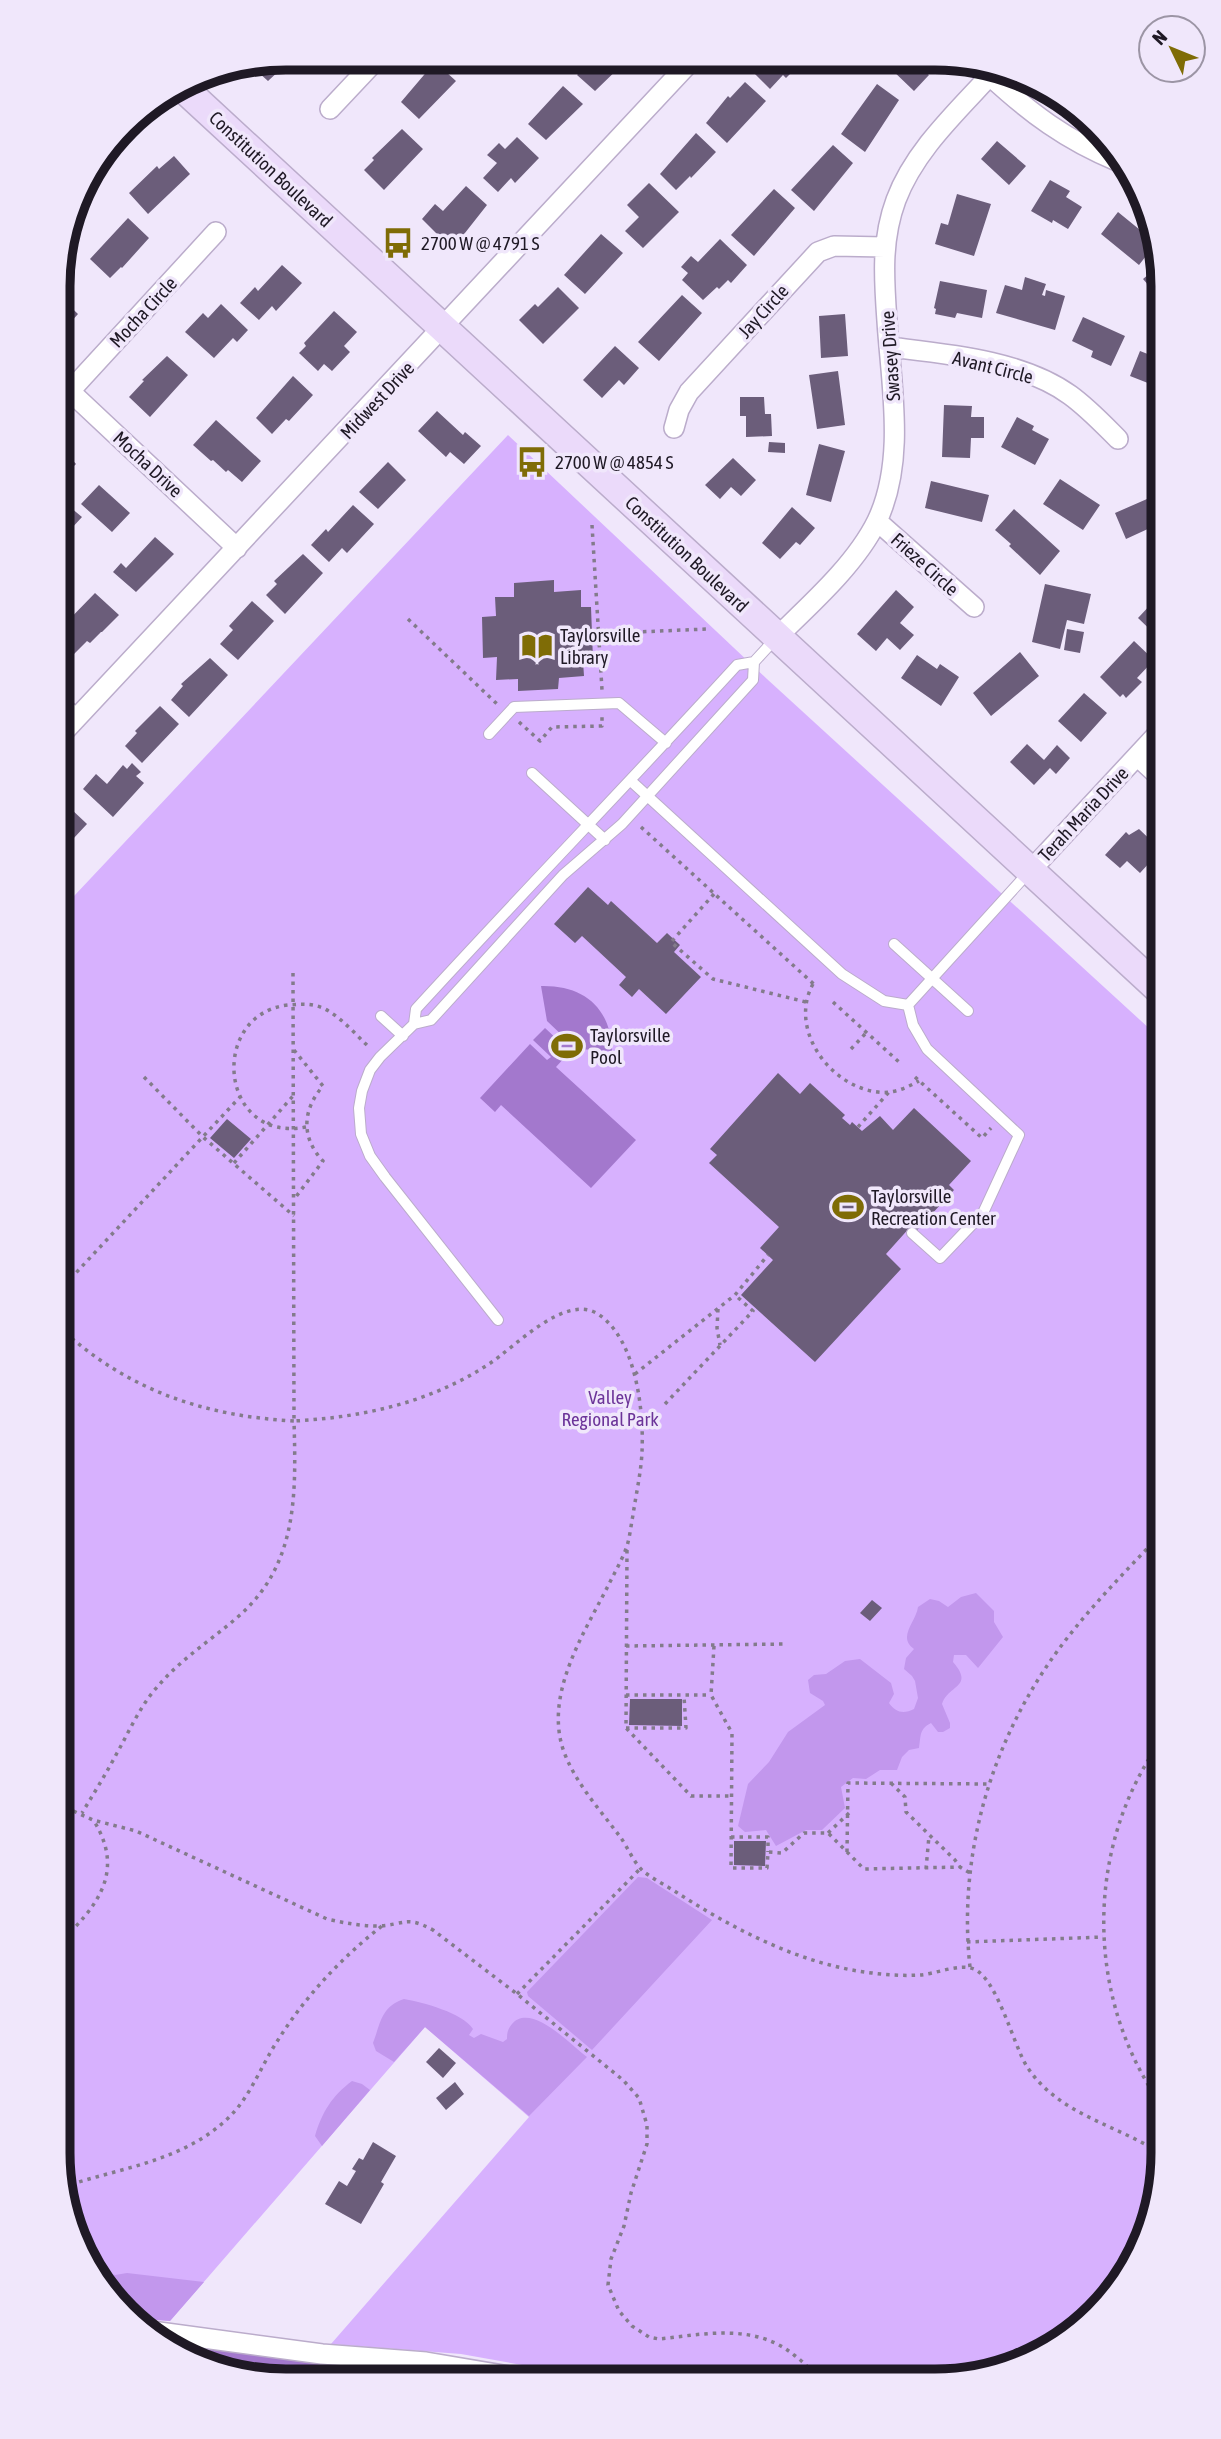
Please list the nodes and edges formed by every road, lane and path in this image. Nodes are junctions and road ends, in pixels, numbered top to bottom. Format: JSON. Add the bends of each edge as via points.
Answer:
{"nodes":[{"id":1,"x":367,"y":70,"type":"edge"},
{"id":2,"x":683,"y":70,"type":"edge"},
{"id":3,"x":988,"y":77,"type":"edge"},
{"id":4,"x":999,"y":80,"type":"edge"},
{"id":5,"x":189,"y":93,"type":"edge"},
{"id":6,"x":330,"y":109,"type":"dead end"},
{"id":7,"x":1108,"y":157,"type":"edge"},
{"id":8,"x":216,"y":232,"type":"dead end"},
{"id":9,"x":885,"y":247,"type":"junction"},
{"id":10,"x":443,"y":329,"type":"junction"},
{"id":11,"x":889,"y":347,"type":"junction"},
{"id":12,"x":70,"y":381,"type":"edge"},
{"id":13,"x":70,"y":391,"type":"edge"},
{"id":14,"x":674,"y":428,"type":"dead end"},
{"id":15,"x":1118,"y":439,"type":"dead end"},
{"id":16,"x":877,"y":521,"type":"junction"},
{"id":17,"x":592,"y":525,"type":"dead end"},
{"id":18,"x":237,"y":548,"type":"junction"},
{"id":19,"x":974,"y":607,"type":"dead end"},
{"id":20,"x":408,"y":619,"type":"dead end"},
{"id":21,"x":706,"y":629,"type":"dead end"},
{"id":22,"x":598,"y":633,"type":"junction"},
{"id":23,"x":592,"y":634,"type":"dead end"},
{"id":24,"x":777,"y":637,"type":"junction"},
{"id":25,"x":754,"y":662,"type":"junction"},
{"id":26,"x":602,"y":703,"type":"junction"},
{"id":27,"x":70,"y":714,"type":"edge"},
{"id":28,"x":508,"y":714,"type":"junction"},
{"id":29,"x":76,"y":719,"type":"junction"},
{"id":30,"x":70,"y":725,"type":"edge"},
{"id":31,"x":489,"y":734,"type":"dead end"},
{"id":32,"x":1151,"y":741,"type":"edge"},
{"id":33,"x":666,"y":743,"type":"junction"},
{"id":34,"x":1137,"y":756,"type":"junction"},
{"id":35,"x":1151,"y":769,"type":"edge"},
{"id":36,"x":532,"y":773,"type":"dead end"},
{"id":37,"x":631,"y":781,"type":"junction"},
{"id":38,"x":647,"y":796,"type":"junction"},
{"id":39,"x":589,"y":826,"type":"junction"},
{"id":40,"x":641,"y":827,"type":"dead end"},
{"id":41,"x":605,"y":840,"type":"junction"},
{"id":42,"x":1031,"y":870,"type":"junction"},
{"id":43,"x":714,"y":894,"type":"junction"},
{"id":44,"x":894,"y":944,"type":"dead end"},
{"id":45,"x":293,"y":972,"type":"dead end"},
{"id":46,"x":932,"y":979,"type":"junction"},
{"id":47,"x":1151,"y":982,"type":"edge"},
{"id":48,"x":806,"y":1002,"type":"junction"},
{"id":49,"x":834,"y":1002,"type":"dead end"},
{"id":50,"x":294,"y":1004,"type":"junction"},
{"id":51,"x":908,"y":1005,"type":"junction"},
{"id":52,"x":968,"y":1011,"type":"dead end"},
{"id":53,"x":381,"y":1016,"type":"dead end"},
{"id":54,"x":414,"y":1024,"type":"junction"},
{"id":55,"x":866,"y":1032,"type":"junction"},
{"id":56,"x":403,"y":1036,"type":"junction"},
{"id":57,"x":371,"y":1049,"type":"dead end"},
{"id":58,"x":851,"y":1049,"type":"dead end"},
{"id":59,"x":293,"y":1050,"type":"junction"},
{"id":60,"x":899,"y":1062,"type":"dead end"},
{"id":61,"x":144,"y":1077,"type":"dead end"},
{"id":62,"x":889,"y":1092,"type":"junction"},
{"id":63,"x":294,"y":1095,"type":"junction"},
{"id":64,"x":240,"y":1097,"type":"junction"},
{"id":65,"x":268,"y":1125,"type":"junction"},
{"id":66,"x":306,"y":1127,"type":"junction"},
{"id":67,"x":858,"y":1127,"type":"dead end"},
{"id":68,"x":992,"y":1127,"type":"dead end"},
{"id":69,"x":294,"y":1130,"type":"junction"},
{"id":70,"x":203,"y":1137,"type":"junction"},
{"id":71,"x":234,"y":1163,"type":"junction"},
{"id":72,"x":294,"y":1200,"type":"junction"},
{"id":73,"x":294,"y":1216,"type":"junction"},
{"id":74,"x":912,"y":1233,"type":"dead end"},
{"id":75,"x":768,"y":1255,"type":"dead end"},
{"id":76,"x":70,"y":1279,"type":"edge"},
{"id":77,"x":735,"y":1295,"type":"junction"},
{"id":78,"x":718,"y":1309,"type":"junction"},
{"id":79,"x":498,"y":1320,"type":"dead end"},
{"id":80,"x":70,"y":1337,"type":"edge"},
{"id":81,"x":721,"y":1346,"type":"junction"},
{"id":82,"x":635,"y":1374,"type":"junction"},
{"id":83,"x":666,"y":1404,"type":"dead end"},
{"id":84,"x":294,"y":1421,"type":"junction"},
{"id":85,"x":1151,"y":1545,"type":"edge"},
{"id":86,"x":627,"y":1548,"type":"junction"},
{"id":87,"x":784,"y":1644,"type":"dead end"},
{"id":88,"x":626,"y":1646,"type":"junction"},
{"id":89,"x":714,"y":1646,"type":"junction"},
{"id":90,"x":626,"y":1695,"type":"junction"},
{"id":91,"x":711,"y":1695,"type":"junction"},
{"id":92,"x":684,"y":1696,"type":"junction"},
{"id":93,"x":626,"y":1728,"type":"junction"},
{"id":94,"x":1151,"y":1757,"type":"edge"},
{"id":95,"x":891,"y":1783,"type":"junction"},
{"id":96,"x":989,"y":1784,"type":"junction"},
{"id":97,"x":731,"y":1796,"type":"junction"},
{"id":98,"x":70,"y":1808,"type":"edge"},
{"id":99,"x":82,"y":1813,"type":"junction"},
{"id":100,"x":849,"y":1813,"type":"junction"},
{"id":101,"x":93,"y":1820,"type":"junction"},
{"id":102,"x":828,"y":1833,"type":"junction"},
{"id":103,"x":929,"y":1835,"type":"junction"},
{"id":104,"x":731,"y":1837,"type":"junction"},
{"id":105,"x":768,"y":1852,"type":"junction"},
{"id":106,"x":847,"y":1852,"type":"junction"},
{"id":107,"x":960,"y":1867,"type":"junction"},
{"id":108,"x":640,"y":1869,"type":"junction"},
{"id":109,"x":926,"y":1869,"type":"junction"},
{"id":110,"x":970,"y":1873,"type":"junction"},
{"id":111,"x":383,"y":1926,"type":"junction"},
{"id":112,"x":70,"y":1932,"type":"edge"},
{"id":113,"x":1103,"y":1937,"type":"junction"},
{"id":114,"x":967,"y":1942,"type":"junction"},
{"id":115,"x":970,"y":1967,"type":"junction"},
{"id":116,"x":517,"y":1994,"type":"junction"},
{"id":117,"x":1151,"y":2089,"type":"edge"},
{"id":118,"x":1151,"y":2148,"type":"edge"},
{"id":119,"x":72,"y":2184,"type":"edge"},
{"id":120,"x":166,"y":2333,"type":"edge"},
{"id":121,"x":467,"y":2369,"type":"edge"},
{"id":122,"x":809,"y":2369,"type":"edge"}],
"edges":[{"from":1,"to":6,"type":"street"},
{"from":2,"to":10,"type":"street","name":"Midwest Drive"},
{"from":3,"to":9,"type":"street","name":"Swasey Drive","via":[[909,172],[896,199]]},
{"from":4,"to":7,"type":"street","via":[[1040,120]]},
{"from":5,"to":10,"type":"main road","name":"Constitution Boulevard"},
{"from":8,"to":12,"type":"street","name":"Mocha Circle"},
{"from":9,"to":11,"type":"street","name":"Swasey Drive"},
{"from":9,"to":14,"type":"street","name":"Jay Circle","via":[[834,246],[818,252],[689,392]]},
{"from":10,"to":18,"type":"street","name":"Midwest Drive"},
{"from":10,"to":24,"type":"main road","name":"Constitution Boulevard"},
{"from":11,"to":15,"type":"street","name":"Avant Circle","via":[[1024,371],[1070,395]]},
{"from":11,"to":16,"type":"street","name":"Swasey Drive","via":[[893,458]]},
{"from":13,"to":18,"type":"street","name":"Mocha Drive"},
{"from":16,"to":19,"type":"street","name":"Frieze Circle"},
{"from":16,"to":24,"type":"street","name":"Swasey Drive","via":[[846,565]]},
{"from":17,"to":22,"type":"path"},
{"from":18,"to":29,"type":"street","name":"Midwest Drive"},
{"from":20,"to":28,"type":"path"},
{"from":21,"to":22,"type":"path"},
{"from":22,"to":23,"type":"path"},
{"from":22,"to":26,"type":"path"},
{"from":24,"to":25,"type":"lane"},
{"from":24,"to":42,"type":"main road","name":"Constitution Boulevard"},
{"from":25,"to":33,"type":"lane","via":[[737,665]]},
{"from":25,"to":38,"type":"lane","via":[[753,680]]},
{"from":26,"to":28,"type":"lane","via":[[514,707]]},
{"from":26,"to":28,"type":"path","via":[[602,726],[552,727],[540,741]]},
{"from":26,"to":33,"type":"lane","via":[[619,703]]},
{"from":27,"to":29,"type":"street"},
{"from":28,"to":31,"type":"lane"},
{"from":29,"to":30,"type":"street","name":"Midwest Drive"},
{"from":32,"to":34,"type":"street","name":"Terah Maria Drive"},
{"from":33,"to":37,"type":"lane"},
{"from":34,"to":35,"type":"street"},
{"from":34,"to":42,"type":"street","name":"Terah Maria Drive"},
{"from":36,"to":39,"type":"lane"},
{"from":37,"to":38,"type":"lane"},
{"from":37,"to":39,"type":"lane"},
{"from":38,"to":41,"type":"lane"},
{"from":38,"to":51,"type":"lane","via":[[842,974],[884,1001]]},
{"from":39,"to":41,"type":"lane"},
{"from":39,"to":54,"type":"lane","via":[[416,1009]]},
{"from":40,"to":43,"type":"path"},
{"from":41,"to":54,"type":"lane","via":[[563,876],[431,1020]]},
{"from":42,"to":46,"type":"lane"},
{"from":42,"to":47,"type":"main road","name":"Constitution Boulevard"},
{"from":43,"to":48,"type":"path","via":[[815,985]]},
{"from":43,"to":48,"type":"path","via":[[671,942],[713,979]]},
{"from":44,"to":46,"type":"lane"},
{"from":45,"to":50,"type":"path"},
{"from":46,"to":51,"type":"lane"},
{"from":46,"to":52,"type":"lane"},
{"from":48,"to":62,"type":"path","via":[[812,1044],[862,1088]]},
{"from":49,"to":55,"type":"path"},
{"from":50,"to":57,"type":"path","via":[[329,1012]]},
{"from":50,"to":59,"type":"path"},
{"from":50,"to":64,"type":"path","via":[[271,1009],[246,1029],[233,1068]]},
{"from":51,"to":74,"type":"lane","via":[[927,1049],[1018,1135],[983,1213],[940,1258]]},
{"from":53,"to":56,"type":"lane"},
{"from":54,"to":56,"type":"lane"},
{"from":55,"to":58,"type":"path"},
{"from":55,"to":60,"type":"path"},
{"from":56,"to":79,"type":"lane","via":[[380,1057],[365,1081],[359,1108],[365,1147]]},
{"from":59,"to":63,"type":"path"},
{"from":59,"to":66,"type":"path","via":[[323,1086],[309,1108]]},
{"from":61,"to":70,"type":"path"},
{"from":62,"to":67,"type":"path"},
{"from":62,"to":68,"type":"path","via":[[917,1079],[982,1139]]},
{"from":63,"to":65,"type":"path"},
{"from":63,"to":69,"type":"path"},
{"from":64,"to":65,"type":"path","via":[[251,1113]]},
{"from":64,"to":70,"type":"path"},
{"from":65,"to":69,"type":"path"},
{"from":65,"to":71,"type":"path"},
{"from":66,"to":69,"type":"path"},
{"from":66,"to":72,"type":"path","via":[[313,1149],[323,1161]]},
{"from":69,"to":72,"type":"path"},
{"from":70,"to":71,"type":"path"},
{"from":70,"to":76,"type":"path"},
{"from":71,"to":73,"type":"path"},
{"from":72,"to":73,"type":"path"},
{"from":73,"to":84,"type":"path"},
{"from":75,"to":77,"type":"path"},
{"from":77,"to":78,"type":"path"},
{"from":77,"to":81,"type":"path","via":[[753,1311]]},
{"from":78,"to":81,"type":"path"},
{"from":78,"to":82,"type":"path"},
{"from":80,"to":84,"type":"path","via":[[117,1372],[167,1397],[220,1413]]},
{"from":81,"to":83,"type":"path"},
{"from":82,"to":84,"type":"path","via":[[606,1321],[592,1311],[573,1309],[438,1392],[362,1415]]},
{"from":82,"to":86,"type":"path","via":[[642,1456]]},
{"from":84,"to":99,"type":"path","via":[[292,1511],[274,1575],[240,1615],[157,1686]]},
{"from":85,"to":96,"type":"path","via":[[1051,1659],[1015,1719]]},
{"from":86,"to":88,"type":"path"},
{"from":86,"to":108,"type":"path","via":[[575,1653],[562,1687],[558,1716],[563,1750],[576,1777]]},
{"from":87,"to":89,"type":"path"},
{"from":88,"to":89,"type":"path"},
{"from":88,"to":90,"type":"path"},
{"from":89,"to":91,"type":"path"},
{"from":90,"to":92,"type":"path"},
{"from":90,"to":93,"type":"path"},
{"from":91,"to":92,"type":"path"},
{"from":91,"to":97,"type":"path","via":[[732,1730]]},
{"from":92,"to":93,"type":"path","via":[[686,1728]]},
{"from":93,"to":97,"type":"path","via":[[691,1796]]},
{"from":94,"to":113,"type":"path","via":[[1116,1833],[1104,1899]]},
{"from":95,"to":96,"type":"path"},
{"from":95,"to":100,"type":"path","via":[[848,1783]]},
{"from":95,"to":103,"type":"path","via":[[905,1797],[905,1812]]},
{"from":96,"to":110,"type":"path"},
{"from":97,"to":104,"type":"path"},
{"from":98,"to":99,"type":"path"},
{"from":99,"to":101,"type":"path"},
{"from":100,"to":102,"type":"path"},
{"from":100,"to":106,"type":"path"},
{"from":101,"to":111,"type":"path","via":[[136,1832],[327,1919]]},
{"from":101,"to":112,"type":"path","via":[[109,1856],[106,1878],[87,1914]]},
{"from":102,"to":105,"type":"path","via":[[804,1833],[782,1853]]},
{"from":102,"to":106,"type":"path"},
{"from":103,"to":107,"type":"path"},
{"from":103,"to":109,"type":"path"},
{"from":104,"to":105,"type":"path","via":[[768,1837]]},
{"from":104,"to":105,"type":"path","via":[[731,1868],[767,1868]]},
{"from":106,"to":109,"type":"path","via":[[864,1869]]},
{"from":107,"to":109,"type":"path"},
{"from":107,"to":110,"type":"path"},
{"from":108,"to":115,"type":"path","via":[[721,1920],[825,1963],[893,1975]]},
{"from":108,"to":116,"type":"path"},
{"from":110,"to":114,"type":"path"},
{"from":111,"to":116,"type":"path","via":[[409,1920],[421,1923]]},
{"from":111,"to":119,"type":"path","via":[[310,1996],[249,2092],[224,2122],[153,2162]]},
{"from":113,"to":114,"type":"path"},
{"from":113,"to":117,"type":"path","via":[[1108,1977],[1124,2034]]},
{"from":114,"to":115,"type":"path"},
{"from":115,"to":118,"type":"path","via":[[990,1986],[1027,2066],[1051,2093],[1080,2115]]},
{"from":116,"to":122,"type":"path","via":[[623,2080],[643,2106],[647,2144],[608,2272],[608,2285],[619,2311],[640,2332],[659,2339],[735,2333],[767,2338]]},
{"from":120,"to":121,"type":"street"}]}
